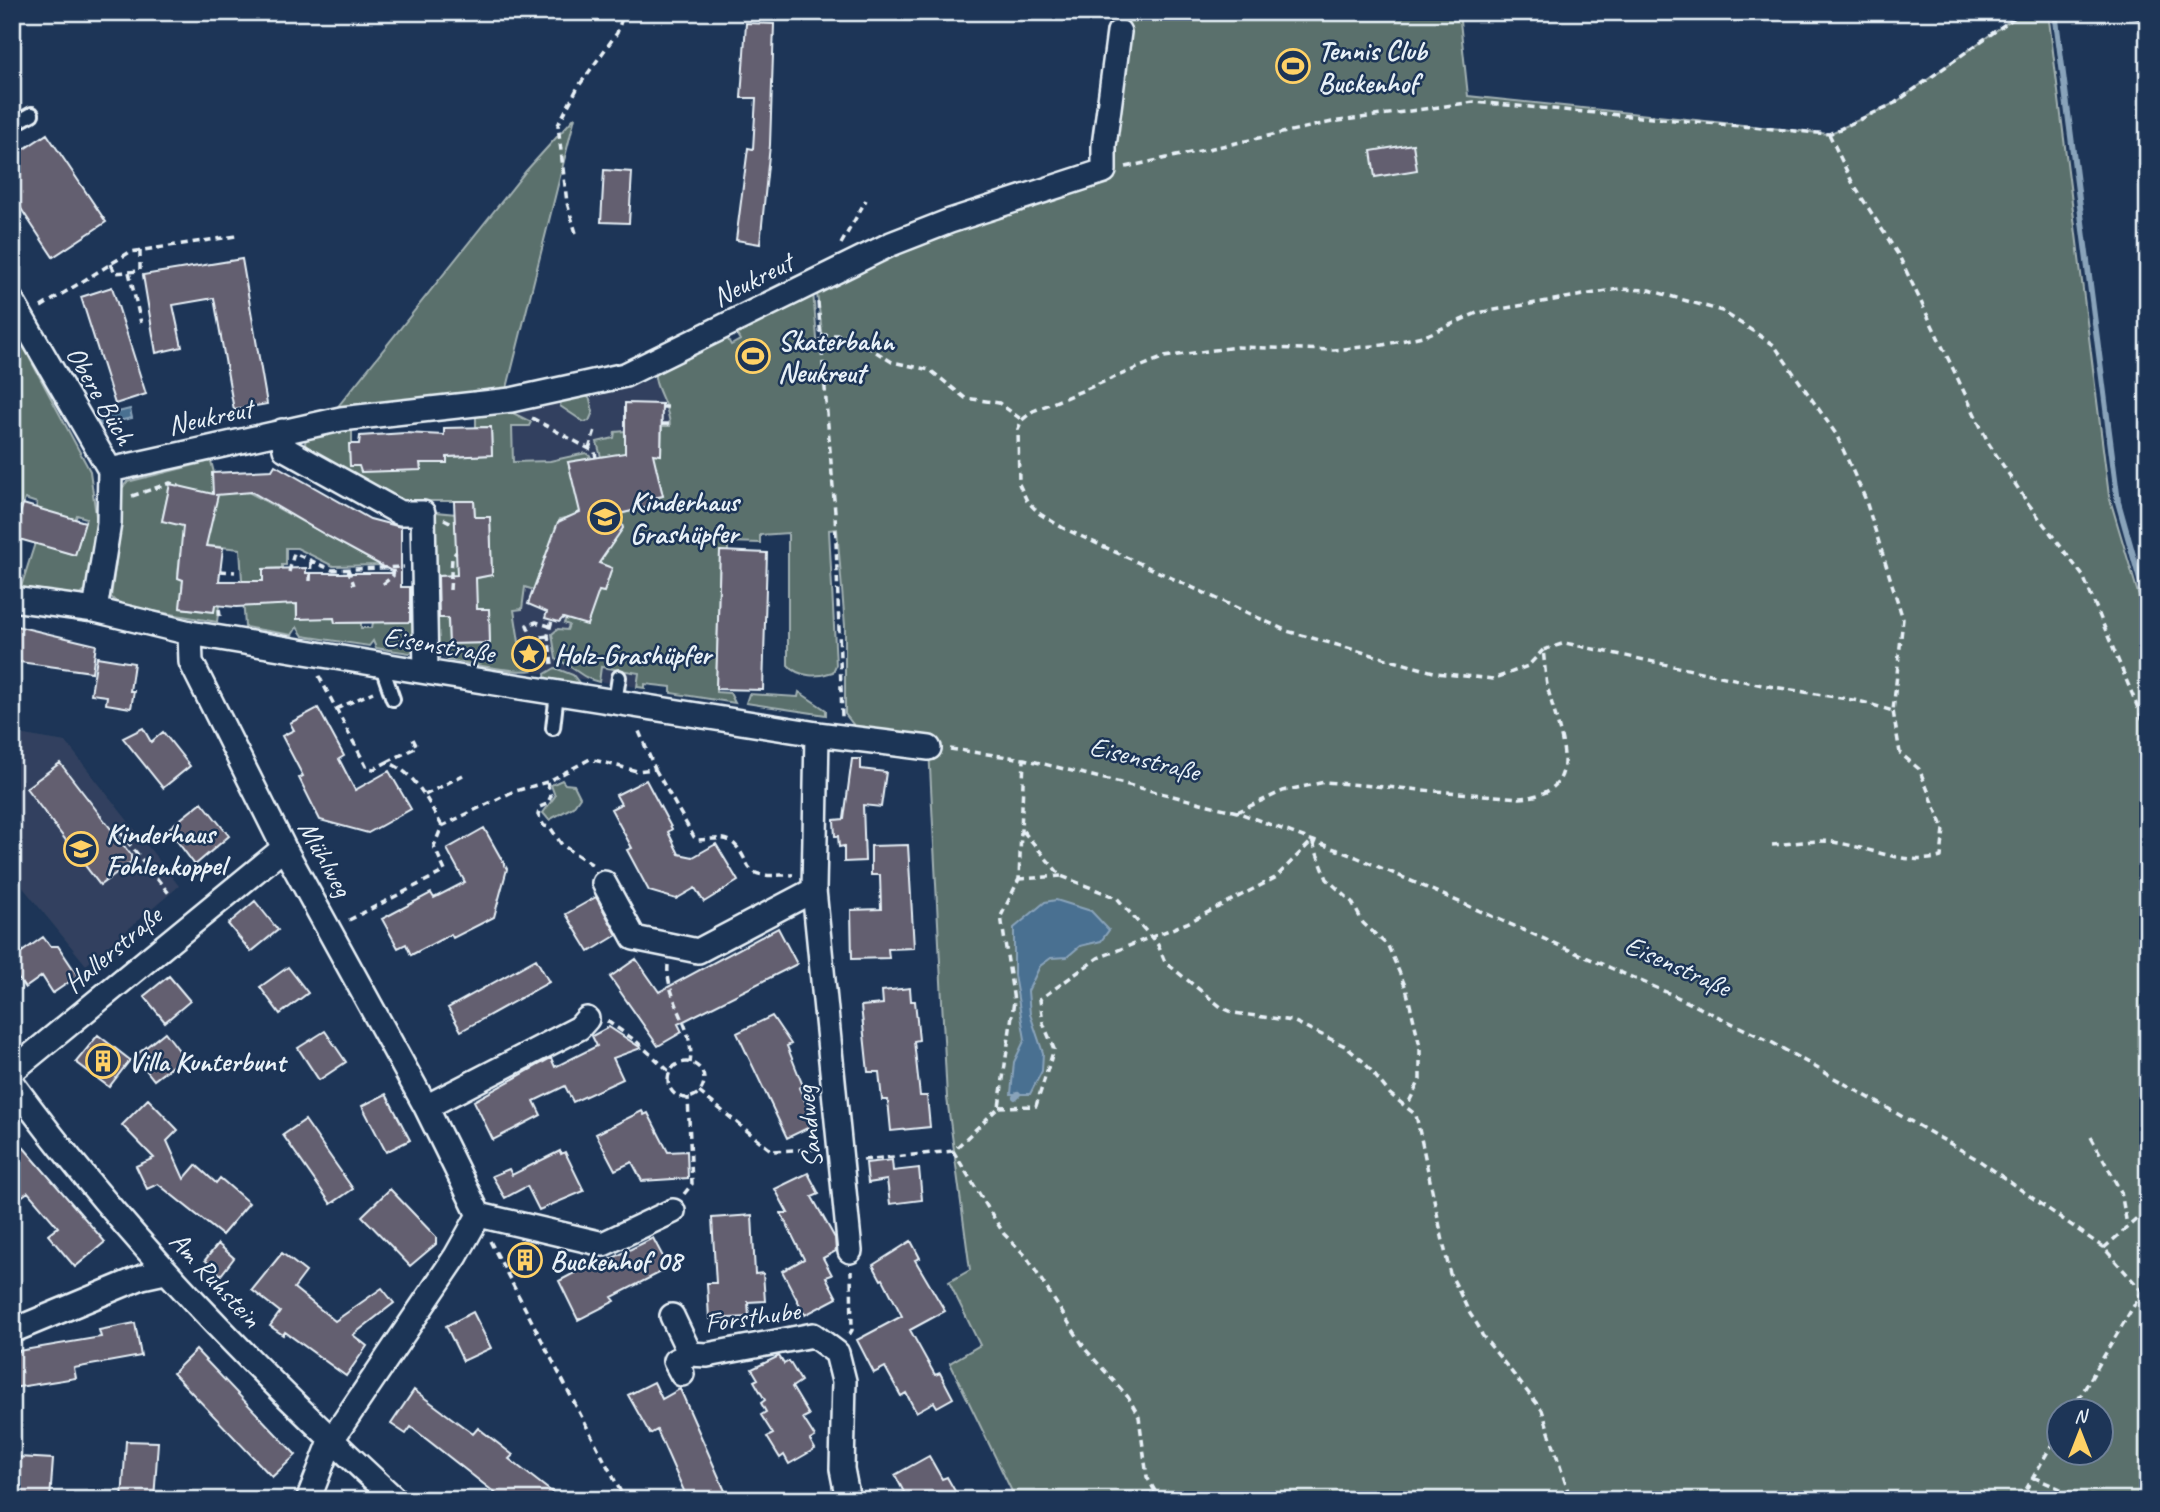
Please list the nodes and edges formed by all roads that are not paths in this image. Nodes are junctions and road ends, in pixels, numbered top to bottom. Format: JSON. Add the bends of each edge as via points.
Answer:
{"nodes":[{"id":1,"x":1119,"y":32,"type":"dead end"},
{"id":2,"x":32,"y":114,"type":"dead end"},
{"id":3,"x":12,"y":125,"type":"edge"},
{"id":4,"x":15,"y":309,"type":"edge"},
{"id":5,"x":282,"y":431,"type":"junction"},
{"id":6,"x":110,"y":470,"type":"junction"},
{"id":7,"x":12,"y":599,"type":"edge"},
{"id":8,"x":95,"y":610,"type":"junction"},
{"id":9,"x":190,"y":632,"type":"junction"},
{"id":10,"x":426,"y":672,"type":"junction"},
{"id":11,"x":385,"y":675,"type":"junction"},
{"id":12,"x":618,"y":677,"type":"dead end"},
{"id":13,"x":557,"y":693,"type":"junction"},
{"id":14,"x":393,"y":699,"type":"dead end"},
{"id":15,"x":626,"y":704,"type":"junction"},
{"id":16,"x":553,"y":728,"type":"dead end"},
{"id":17,"x":817,"y":734,"type":"junction"},
{"id":18,"x":929,"y":748,"type":"road end"},
{"id":19,"x":284,"y":848,"type":"junction"},
{"id":20,"x":815,"y":882,"type":"junction"},
{"id":21,"x":604,"y":883,"type":"road end"},
{"id":22,"x":587,"y":1019,"type":"road end"},
{"id":23,"x":12,"y":1071,"type":"edge"},
{"id":24,"x":12,"y":1083,"type":"edge"},
{"id":25,"x":426,"y":1107,"type":"junction"},
{"id":26,"x":673,"y":1210,"type":"road end"},
{"id":27,"x":482,"y":1223,"type":"junction"},
{"id":28,"x":850,"y":1251,"type":"road end"},
{"id":29,"x":165,"y":1272,"type":"junction"},
{"id":30,"x":672,"y":1316,"type":"dead end"},
{"id":31,"x":12,"y":1331,"type":"edge"},
{"id":32,"x":331,"y":1441,"type":"junction"},
{"id":33,"x":308,"y":1500,"type":"edge"},
{"id":34,"x":396,"y":1500,"type":"edge"},
{"id":35,"x":848,"y":1500,"type":"edge"}],
"edges":[{"from":1,"to":5,"type":"street","name":"Neukreut","via":[[1104,172],[950,221],[816,279],[625,375],[511,400],[341,419]]},
{"from":2,"to":3,"type":"lane"},
{"from":4,"to":6,"type":"street","name":"Obere Büch"},
{"from":5,"to":6,"type":"street","name":"Neukreut"},
{"from":5,"to":10,"type":"street","name":"Neukreut","via":[[285,449],[400,513],[423,513]]},
{"from":6,"to":8,"type":"street","name":"Obere Büch","via":[[109,523]]},
{"from":7,"to":8,"type":"street","name":"Eisenstraße"},
{"from":8,"to":9,"type":"street","name":"Eisenstraße"},
{"from":9,"to":11,"type":"street","name":"Eisenstraße"},
{"from":9,"to":19,"type":"street","name":"Mühlweg","via":[[191,662]]},
{"from":10,"to":11,"type":"street","name":"Eisenstraße"},
{"from":10,"to":13,"type":"street","name":"Eisenstraße"},
{"from":11,"to":14,"type":"lane"},
{"from":12,"to":15,"type":"lane"},
{"from":13,"to":15,"type":"street","name":"Eisenstraße"},
{"from":13,"to":16,"type":"lane"},
{"from":15,"to":17,"type":"street","name":"Eisenstraße"},
{"from":17,"to":18,"type":"street","name":"Eisenstraße"},
{"from":17,"to":20,"type":"street","name":"Sandweg"},
{"from":19,"to":23,"type":"street","name":"Hallerstraße"},
{"from":19,"to":25,"type":"street","name":"Mühlweg"},
{"from":20,"to":21,"type":"street","via":[[698,951],[634,938]]},
{"from":20,"to":28,"type":"street","name":"Sandweg"},
{"from":22,"to":25,"type":"street","via":[[579,1028]]},
{"from":24,"to":29,"type":"street","name":"Am Ruhstein"},
{"from":25,"to":27,"type":"street","name":"Mühlweg"},
{"from":26,"to":27,"type":"street","via":[[603,1244]]},
{"from":27,"to":32,"type":"street"},
{"from":29,"to":31,"type":"street","via":[[142,1277]]},
{"from":29,"to":32,"type":"street","name":"Am Ruhstein"},
{"from":30,"to":35,"type":"street","name":"Forsthube","via":[[686,1364],[707,1355],[813,1335],[837,1353],[844,1381],[842,1469]]},
{"from":32,"to":33,"type":"street"},
{"from":32,"to":34,"type":"street","name":"Am Ruhstein"}]}
